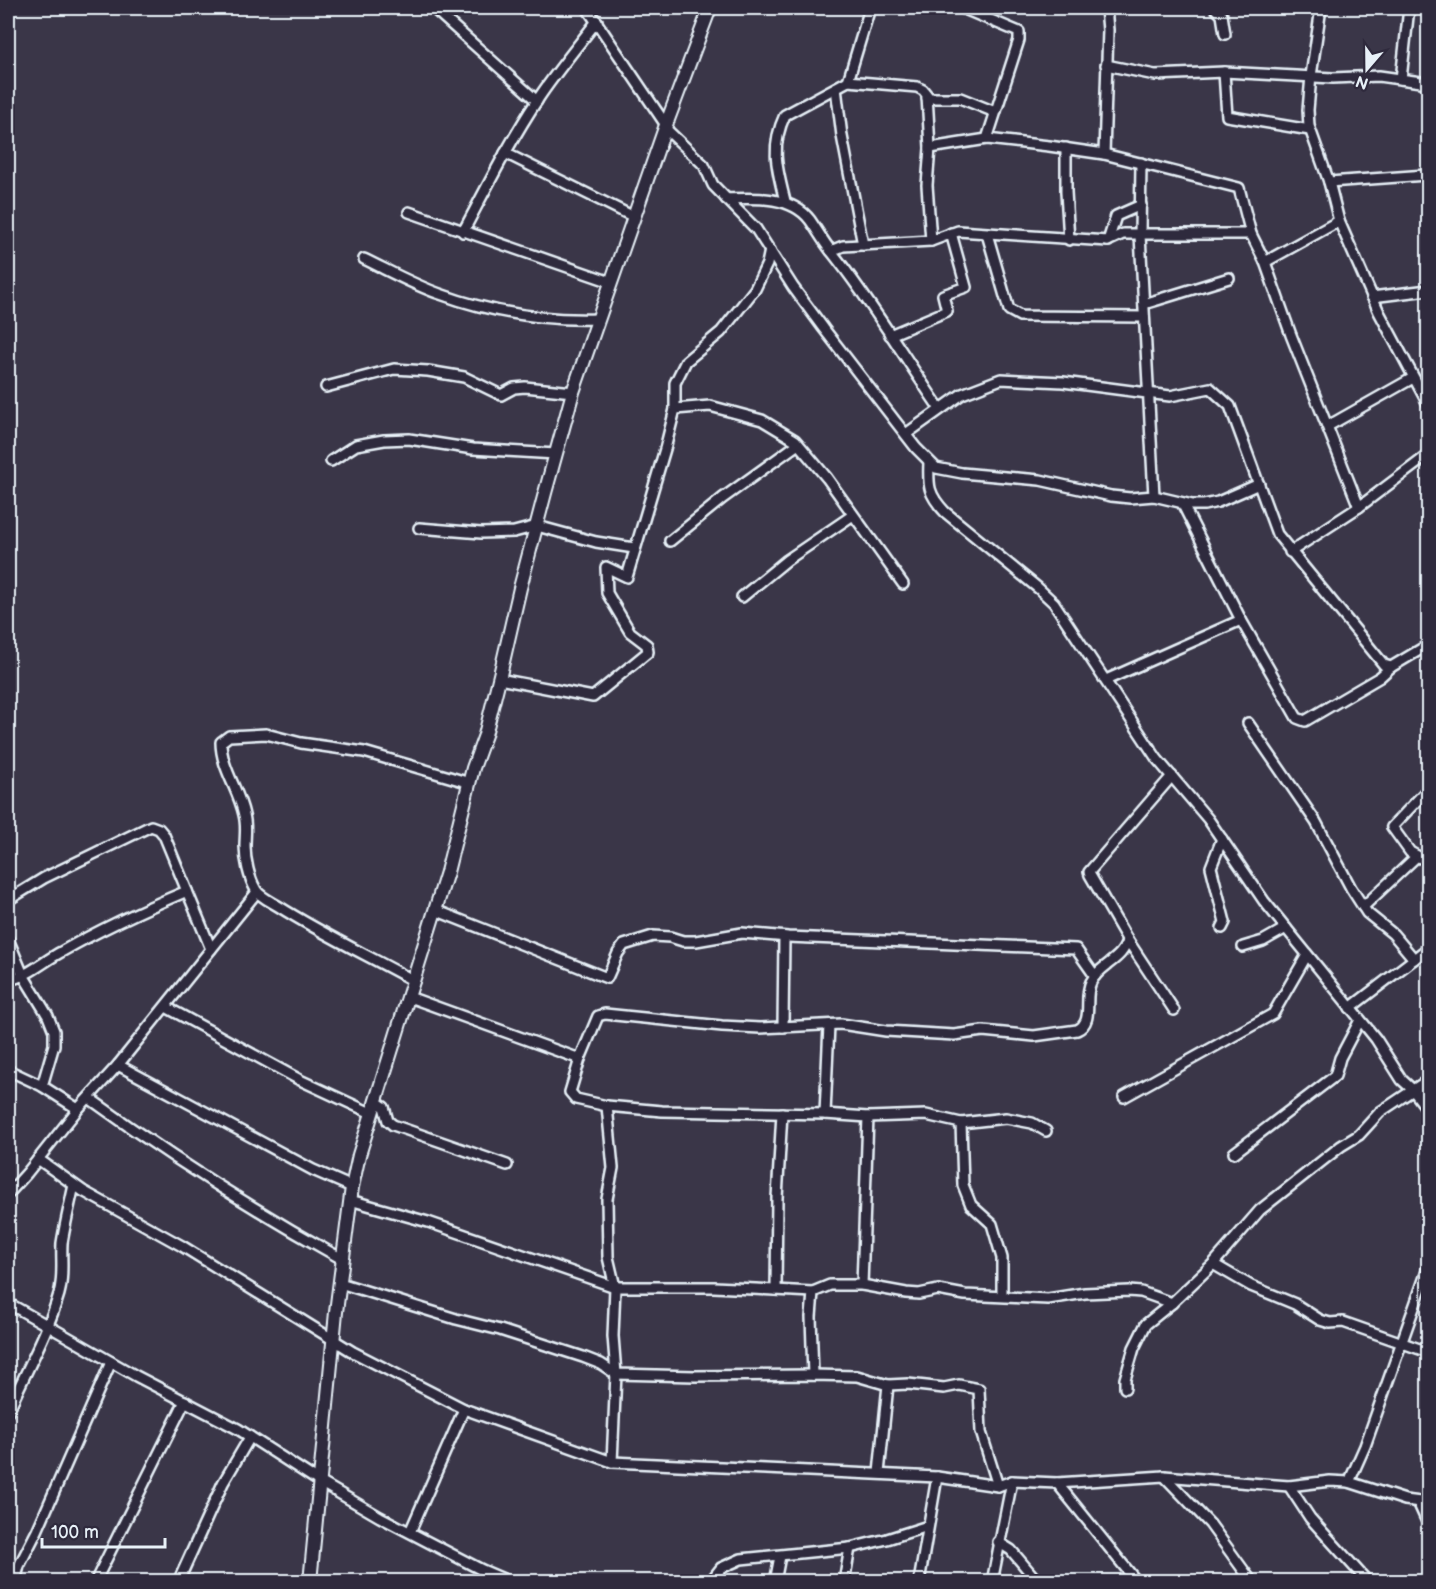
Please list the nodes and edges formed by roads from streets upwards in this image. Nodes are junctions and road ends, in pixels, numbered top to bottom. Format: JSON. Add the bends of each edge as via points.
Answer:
{"nodes":[{"id":1,"x":433,"y":8,"type":"edge"},
{"id":2,"x":587,"y":8,"type":"edge"},
{"id":3,"x":710,"y":8,"type":"edge"},
{"id":4,"x":870,"y":8,"type":"edge"},
{"id":5,"x":962,"y":8,"type":"edge"},
{"id":6,"x":1106,"y":8,"type":"edge"},
{"id":7,"x":1215,"y":8,"type":"edge"},
{"id":8,"x":1321,"y":8,"type":"edge"},
{"id":9,"x":1409,"y":8,"type":"edge"},
{"id":10,"x":597,"y":21,"type":"junction"},
{"id":11,"x":1225,"y":34,"type":"dead end"},
{"id":12,"x":1106,"y":65,"type":"junction"},
{"id":13,"x":1224,"y":72,"type":"junction"},
{"id":14,"x":1311,"y":76,"type":"junction"},
{"id":15,"x":1401,"y":79,"type":"junction"},
{"id":16,"x":848,"y":81,"type":"junction"},
{"id":17,"x":1428,"y":83,"type":"edge"},
{"id":18,"x":836,"y":88,"type":"junction"},
{"id":19,"x":927,"y":98,"type":"junction"},
{"id":20,"x":537,"y":101,"type":"junction"},
{"id":21,"x":995,"y":112,"type":"junction"},
{"id":22,"x":666,"y":126,"type":"junction"},
{"id":23,"x":1310,"y":130,"type":"junction"},
{"id":24,"x":987,"y":139,"type":"junction"},
{"id":25,"x":930,"y":148,"type":"junction"},
{"id":26,"x":1066,"y":148,"type":"junction"},
{"id":27,"x":505,"y":153,"type":"junction"},
{"id":28,"x":1104,"y":154,"type":"junction"},
{"id":29,"x":1141,"y":163,"type":"junction"},
{"id":30,"x":1426,"y":175,"type":"dead end"},
{"id":31,"x":1329,"y":182,"type":"junction"},
{"id":32,"x":726,"y":199,"type":"junction"},
{"id":33,"x":784,"y":201,"type":"junction"},
{"id":34,"x":1141,"y":205,"type":"junction"},
{"id":35,"x":409,"y":212,"type":"dead end"},
{"id":36,"x":634,"y":217,"type":"junction"},
{"id":37,"x":1339,"y":221,"type":"junction"},
{"id":38,"x":464,"y":232,"type":"junction"},
{"id":39,"x":951,"y":232,"type":"junction"},
{"id":40,"x":987,"y":234,"type":"junction"},
{"id":41,"x":1251,"y":234,"type":"junction"},
{"id":42,"x":1140,"y":235,"type":"junction"},
{"id":43,"x":1069,"y":240,"type":"junction"},
{"id":44,"x":1108,"y":241,"type":"junction"},
{"id":45,"x":931,"y":242,"type":"junction"},
{"id":46,"x":863,"y":245,"type":"junction"},
{"id":47,"x":770,"y":250,"type":"junction"},
{"id":48,"x":831,"y":251,"type":"junction"},
{"id":49,"x":364,"y":259,"type":"dead end"},
{"id":50,"x":1265,"y":262,"type":"junction"},
{"id":51,"x":1228,"y":278,"type":"dead end"},
{"id":52,"x":611,"y":282,"type":"junction"},
{"id":53,"x":1428,"y":290,"type":"edge"},
{"id":54,"x":1372,"y":297,"type":"junction"},
{"id":55,"x":1144,"y":304,"type":"junction"},
{"id":56,"x":1144,"y":317,"type":"junction"},
{"id":57,"x":598,"y":319,"type":"junction"},
{"id":58,"x":890,"y":335,"type":"junction"},
{"id":59,"x":1413,"y":378,"type":"junction"},
{"id":60,"x":326,"y":387,"type":"dead end"},
{"id":61,"x":573,"y":392,"type":"junction"},
{"id":62,"x":1148,"y":394,"type":"junction"},
{"id":63,"x":1428,"y":404,"type":"edge"},
{"id":64,"x":675,"y":409,"type":"junction"},
{"id":65,"x":940,"y":409,"type":"junction"},
{"id":66,"x":1328,"y":426,"type":"junction"},
{"id":67,"x":906,"y":434,"type":"junction"},
{"id":68,"x":798,"y":444,"type":"junction"},
{"id":69,"x":556,"y":453,"type":"junction"},
{"id":70,"x":1428,"y":455,"type":"edge"},
{"id":71,"x":331,"y":461,"type":"dead end"},
{"id":72,"x":929,"y":462,"type":"junction"},
{"id":73,"x":1259,"y":484,"type":"junction"},
{"id":74,"x":1154,"y":496,"type":"junction"},
{"id":75,"x":1182,"y":503,"type":"junction"},
{"id":76,"x":1359,"y":507,"type":"junction"},
{"id":77,"x":853,"y":515,"type":"junction"},
{"id":78,"x":537,"y":526,"type":"junction"},
{"id":79,"x":419,"y":528,"type":"dead end"},
{"id":80,"x":670,"y":541,"type":"dead end"},
{"id":81,"x":634,"y":548,"type":"junction"},
{"id":82,"x":1290,"y":552,"type":"junction"},
{"id":83,"x":903,"y":584,"type":"dead end"},
{"id":84,"x":742,"y":597,"type":"dead end"},
{"id":85,"x":1241,"y":620,"type":"junction"},
{"id":86,"x":1428,"y":645,"type":"edge"},
{"id":87,"x":1392,"y":667,"type":"junction"},
{"id":88,"x":499,"y":679,"type":"junction"},
{"id":89,"x":1106,"y":680,"type":"junction"},
{"id":90,"x":1248,"y":723,"type":"dead end"},
{"id":91,"x":1172,"y":776,"type":"junction"},
{"id":92,"x":470,"y":783,"type":"junction"},
{"id":93,"x":1428,"y":789,"type":"edge"},
{"id":94,"x":1222,"y":839,"type":"junction"},
{"id":95,"x":1417,"y":856,"type":"junction"},
{"id":96,"x":1428,"y":862,"type":"edge"},
{"id":97,"x":187,"y":891,"type":"junction"},
{"id":98,"x":257,"y":892,"type":"junction"},
{"id":99,"x":8,"y":900,"type":"edge"},
{"id":100,"x":1363,"y":907,"type":"junction"},
{"id":101,"x":435,"y":910,"type":"junction"},
{"id":102,"x":1222,"y":928,"type":"dead end"},
{"id":103,"x":1286,"y":928,"type":"junction"},
{"id":104,"x":784,"y":937,"type":"junction"},
{"id":105,"x":8,"y":939,"type":"edge"},
{"id":106,"x":1127,"y":939,"type":"junction"},
{"id":107,"x":1243,"y":947,"type":"dead end"},
{"id":108,"x":1428,"y":948,"type":"edge"},
{"id":109,"x":211,"y":949,"type":"junction"},
{"id":110,"x":1307,"y":955,"type":"junction"},
{"id":111,"x":1414,"y":959,"type":"junction"},
{"id":112,"x":23,"y":975,"type":"junction"},
{"id":113,"x":1095,"y":976,"type":"junction"},
{"id":114,"x":8,"y":980,"type":"edge"},
{"id":115,"x":414,"y":981,"type":"junction"},
{"id":116,"x":409,"y":997,"type":"junction"},
{"id":117,"x":166,"y":1007,"type":"junction"},
{"id":118,"x":1350,"y":1008,"type":"junction"},
{"id":119,"x":1174,"y":1010,"type":"dead end"},
{"id":120,"x":1360,"y":1020,"type":"junction"},
{"id":121,"x":829,"y":1025,"type":"junction"},
{"id":122,"x":783,"y":1027,"type":"junction"},
{"id":123,"x":580,"y":1059,"type":"junction"},
{"id":124,"x":118,"y":1065,"type":"junction"},
{"id":125,"x":9,"y":1073,"type":"edge"},
{"id":126,"x":1428,"y":1080,"type":"edge"},
{"id":127,"x":42,"y":1086,"type":"junction"},
{"id":128,"x":1413,"y":1090,"type":"junction"},
{"id":129,"x":1124,"y":1097,"type":"dead end"},
{"id":130,"x":88,"y":1098,"type":"junction"},
{"id":131,"x":607,"y":1106,"type":"junction"},
{"id":132,"x":373,"y":1107,"type":"junction"},
{"id":133,"x":78,"y":1109,"type":"junction"},
{"id":134,"x":1428,"y":1110,"type":"edge"},
{"id":135,"x":782,"y":1113,"type":"junction"},
{"id":136,"x":825,"y":1114,"type":"junction"},
{"id":137,"x":868,"y":1117,"type":"junction"},
{"id":138,"x":961,"y":1123,"type":"junction"},
{"id":139,"x":1046,"y":1131,"type":"dead end"},
{"id":140,"x":1234,"y":1153,"type":"dead end"},
{"id":141,"x":38,"y":1159,"type":"junction"},
{"id":142,"x":507,"y":1165,"type":"dead end"},
{"id":143,"x":74,"y":1185,"type":"junction"},
{"id":144,"x":351,"y":1193,"type":"junction"},
{"id":145,"x":8,"y":1194,"type":"edge"},
{"id":146,"x":342,"y":1259,"type":"junction"},
{"id":147,"x":1213,"y":1264,"type":"junction"},
{"id":148,"x":1428,"y":1268,"type":"edge"},
{"id":149,"x":340,"y":1283,"type":"junction"},
{"id":150,"x":862,"y":1285,"type":"junction"},
{"id":151,"x":615,"y":1287,"type":"junction"},
{"id":152,"x":776,"y":1290,"type":"junction"},
{"id":153,"x":813,"y":1292,"type":"junction"},
{"id":154,"x":1002,"y":1296,"type":"junction"},
{"id":155,"x":8,"y":1303,"type":"edge"},
{"id":156,"x":1172,"y":1303,"type":"junction"},
{"id":157,"x":48,"y":1326,"type":"junction"},
{"id":158,"x":334,"y":1340,"type":"junction"},
{"id":159,"x":1401,"y":1343,"type":"junction"},
{"id":160,"x":1428,"y":1352,"type":"edge"},
{"id":161,"x":111,"y":1362,"type":"junction"},
{"id":162,"x":616,"y":1374,"type":"junction"},
{"id":163,"x":813,"y":1375,"type":"junction"},
{"id":164,"x":888,"y":1385,"type":"junction"},
{"id":165,"x":1125,"y":1388,"type":"dead end"},
{"id":166,"x":185,"y":1401,"type":"junction"},
{"id":167,"x":464,"y":1409,"type":"junction"},
{"id":168,"x":8,"y":1412,"type":"edge"},
{"id":169,"x":250,"y":1437,"type":"junction"},
{"id":170,"x":612,"y":1462,"type":"junction"},
{"id":171,"x":879,"y":1473,"type":"junction"},
{"id":172,"x":1164,"y":1476,"type":"junction"},
{"id":173,"x":937,"y":1477,"type":"junction"},
{"id":174,"x":1012,"y":1481,"type":"junction"},
{"id":175,"x":320,"y":1482,"type":"junction"},
{"id":176,"x":1349,"y":1482,"type":"junction"},
{"id":177,"x":1057,"y":1483,"type":"junction"},
{"id":178,"x":1289,"y":1485,"type":"junction"},
{"id":179,"x":998,"y":1486,"type":"junction"},
{"id":180,"x":1423,"y":1502,"type":"edge"},
{"id":181,"x":1428,"y":1524,"type":"edge"},
{"id":182,"x":927,"y":1526,"type":"junction"},
{"id":183,"x":410,"y":1532,"type":"junction"},
{"id":184,"x":998,"y":1542,"type":"junction"},
{"id":185,"x":850,"y":1548,"type":"junction"},
{"id":186,"x":780,"y":1556,"type":"junction"},
{"id":187,"x":15,"y":1581,"type":"edge"},
{"id":188,"x":95,"y":1581,"type":"edge"},
{"id":189,"x":178,"y":1581,"type":"edge"},
{"id":190,"x":310,"y":1581,"type":"edge"},
{"id":191,"x":510,"y":1581,"type":"edge"},
{"id":192,"x":710,"y":1581,"type":"edge"},
{"id":193,"x":775,"y":1581,"type":"edge"},
{"id":194,"x":844,"y":1581,"type":"edge"},
{"id":195,"x":919,"y":1581,"type":"edge"},
{"id":196,"x":992,"y":1581,"type":"edge"},
{"id":197,"x":1038,"y":1581,"type":"edge"},
{"id":198,"x":1137,"y":1581,"type":"edge"},
{"id":199,"x":1252,"y":1581,"type":"edge"},
{"id":200,"x":1368,"y":1581,"type":"edge"}],
"edges":[{"from":1,"to":20,"type":"street"},
{"from":2,"to":10,"type":"street"},
{"from":3,"to":22,"type":"street"},
{"from":4,"to":16,"type":"street"},
{"from":5,"to":21,"type":"street","via":[[1019,32]]},
{"from":6,"to":12,"type":"street"},
{"from":7,"to":11,"type":"street","via":[[1222,15]]},
{"from":8,"to":14,"type":"street"},
{"from":9,"to":15,"type":"street"},
{"from":10,"to":20,"type":"street"},
{"from":10,"to":22,"type":"street"},
{"from":12,"to":13,"type":"street","via":[[1155,75]]},
{"from":12,"to":28,"type":"street"},
{"from":13,"to":14,"type":"street"},
{"from":13,"to":23,"type":"street","via":[[1227,116]]},
{"from":14,"to":15,"type":"street"},
{"from":14,"to":23,"type":"street"},
{"from":15,"to":17,"type":"street"},
{"from":16,"to":18,"type":"street"},
{"from":16,"to":19,"type":"street","via":[[917,87]]},
{"from":18,"to":33,"type":"street","via":[[789,112],[783,120],[775,162]]},
{"from":18,"to":46,"type":"street"},
{"from":19,"to":21,"type":"street","via":[[960,98]]},
{"from":19,"to":25,"type":"street"},
{"from":20,"to":27,"type":"street"},
{"from":21,"to":24,"type":"street"},
{"from":22,"to":32,"type":"street","via":[[704,165],[713,185]]},
{"from":22,"to":36,"type":"street"},
{"from":23,"to":31,"type":"street"},
{"from":24,"to":25,"type":"street"},
{"from":24,"to":26,"type":"street"},
{"from":25,"to":45,"type":"street","via":[[927,185]]},
{"from":26,"to":28,"type":"street"},
{"from":26,"to":43,"type":"street"},
{"from":27,"to":36,"type":"street"},
{"from":27,"to":38,"type":"street"},
{"from":28,"to":29,"type":"street"},
{"from":29,"to":34,"type":"street"},
{"from":29,"to":41,"type":"street","via":[[1239,188]]},
{"from":30,"to":31,"type":"street"},
{"from":31,"to":37,"type":"street"},
{"from":32,"to":33,"type":"street"},
{"from":32,"to":47,"type":"street","via":[[756,229]]},
{"from":33,"to":48,"type":"street","via":[[808,217]]},
{"from":34,"to":42,"type":"street"},
{"from":34,"to":44,"type":"street","via":[[1116,216]]},
{"from":35,"to":38,"type":"street"},
{"from":36,"to":52,"type":"street"},
{"from":37,"to":50,"type":"street"},
{"from":37,"to":54,"type":"street"},
{"from":38,"to":52,"type":"street"},
{"from":39,"to":40,"type":"street"},
{"from":39,"to":45,"type":"street"},
{"from":39,"to":58,"type":"street","via":[[966,287],[943,295],[947,311]]},
{"from":40,"to":43,"type":"street"},
{"from":40,"to":56,"type":"street","via":[[1009,310],[1014,314]]},
{"from":41,"to":42,"type":"street"},
{"from":41,"to":50,"type":"street"},
{"from":42,"to":44,"type":"street","via":[[1123,234]]},
{"from":42,"to":55,"type":"street"},
{"from":43,"to":44,"type":"street"},
{"from":45,"to":46,"type":"street"},
{"from":46,"to":48,"type":"street"},
{"from":47,"to":64,"type":"street","via":[[755,289],[721,332],[686,361],[675,383]]},
{"from":47,"to":67,"type":"street","via":[[793,287]]},
{"from":48,"to":58,"type":"street"},
{"from":49,"to":57,"type":"street","via":[[438,294],[482,306],[532,318]]},
{"from":50,"to":66,"type":"street"},
{"from":51,"to":55,"type":"street"},
{"from":52,"to":57,"type":"street"},
{"from":53,"to":54,"type":"street"},
{"from":54,"to":59,"type":"street"},
{"from":55,"to":56,"type":"street"},
{"from":56,"to":62,"type":"street"},
{"from":57,"to":61,"type":"street"},
{"from":58,"to":65,"type":"street"},
{"from":59,"to":63,"type":"street"},
{"from":59,"to":66,"type":"street"},
{"from":60,"to":61,"type":"street","via":[[394,369],[464,377],[501,395],[525,387]]},
{"from":61,"to":69,"type":"street"},
{"from":62,"to":65,"type":"street","via":[[1063,382],[1001,379],[962,394]]},
{"from":62,"to":73,"type":"street","via":[[1170,396],[1210,387],[1230,406]]},
{"from":62,"to":74,"type":"street"},
{"from":64,"to":68,"type":"street","via":[[710,406],[762,420]]},
{"from":64,"to":81,"type":"street"},
{"from":65,"to":67,"type":"street"},
{"from":66,"to":76,"type":"street"},
{"from":67,"to":72,"type":"street"},
{"from":68,"to":77,"type":"street"},
{"from":68,"to":80,"type":"street"},
{"from":69,"to":71,"type":"street","via":[[408,439],[356,445]]},
{"from":69,"to":78,"type":"street"},
{"from":70,"to":76,"type":"street"},
{"from":72,"to":74,"type":"street","via":[[945,471],[1040,480],[1111,496]]},
{"from":72,"to":89,"type":"street","via":[[928,487],[935,502],[1054,603]]},
{"from":73,"to":75,"type":"street","via":[[1204,506]]},
{"from":73,"to":82,"type":"street","via":[[1277,534]]},
{"from":74,"to":75,"type":"street"},
{"from":75,"to":85,"type":"street"},
{"from":76,"to":82,"type":"street"},
{"from":77,"to":83,"type":"street"},
{"from":77,"to":84,"type":"street","via":[[787,560]]},
{"from":78,"to":79,"type":"street","via":[[514,532],[481,533]]},
{"from":78,"to":81,"type":"street"},
{"from":78,"to":88,"type":"street"},
{"from":81,"to":88,"type":"street","via":[[627,577],[606,567],[607,593],[630,632],[647,645],[648,652],[593,697]]},
{"from":82,"to":87,"type":"street","via":[[1384,665]]},
{"from":85,"to":87,"type":"street","via":[[1298,718],[1305,722]]},
{"from":85,"to":89,"type":"street"},
{"from":86,"to":87,"type":"street"},
{"from":88,"to":92,"type":"street"},
{"from":89,"to":91,"type":"street"},
{"from":90,"to":100,"type":"street","via":[[1316,822]]},
{"from":91,"to":94,"type":"street"},
{"from":91,"to":106,"type":"street","via":[[1089,872]]},
{"from":92,"to":98,"type":"street","via":[[364,752],[266,734],[229,736],[221,742],[221,752],[245,816],[247,864]]},
{"from":92,"to":101,"type":"street"},
{"from":93,"to":95,"type":"street","via":[[1392,827]]},
{"from":94,"to":102,"type":"street","via":[[1211,867],[1225,922]]},
{"from":94,"to":103,"type":"street"},
{"from":95,"to":96,"type":"street"},
{"from":95,"to":100,"type":"street"},
{"from":97,"to":99,"type":"street","via":[[164,835],[152,826],[53,873]]},
{"from":97,"to":109,"type":"street"},
{"from":97,"to":112,"type":"street","via":[[109,926]]},
{"from":98,"to":109,"type":"street"},
{"from":98,"to":115,"type":"street","via":[[308,925]]},
{"from":100,"to":111,"type":"street"},
{"from":101,"to":104,"type":"street","via":[[607,978],[624,945],[653,936],[683,941],[742,933]]},
{"from":101,"to":115,"type":"street"},
{"from":103,"to":107,"type":"street","via":[[1263,942]]},
{"from":103,"to":110,"type":"street"},
{"from":104,"to":113,"type":"street","via":[[1076,949]]},
{"from":104,"to":122,"type":"street"},
{"from":105,"to":112,"type":"street"},
{"from":106,"to":113,"type":"street","via":[[1124,949]]},
{"from":106,"to":119,"type":"street"},
{"from":108,"to":111,"type":"street"},
{"from":109,"to":117,"type":"street"},
{"from":110,"to":118,"type":"street"},
{"from":110,"to":129,"type":"street","via":[[1273,1014]]},
{"from":111,"to":118,"type":"street"},
{"from":112,"to":114,"type":"street"},
{"from":112,"to":127,"type":"street","via":[[54,1031],[54,1046]]},
{"from":113,"to":121,"type":"street","via":[[1088,991],[1088,1019],[1077,1030],[1041,1035],[983,1031],[954,1035]]},
{"from":115,"to":116,"type":"street"},
{"from":116,"to":123,"type":"street"},
{"from":116,"to":132,"type":"street"},
{"from":117,"to":124,"type":"street"},
{"from":117,"to":132,"type":"street","via":[[300,1080]]},
{"from":118,"to":120,"type":"street"},
{"from":120,"to":128,"type":"street"},
{"from":120,"to":140,"type":"street","via":[[1335,1076]]},
{"from":121,"to":122,"type":"street"},
{"from":121,"to":136,"type":"street"},
{"from":122,"to":123,"type":"street","via":[[722,1026],[605,1014],[598,1016]]},
{"from":123,"to":131,"type":"street","via":[[571,1096]]},
{"from":124,"to":130,"type":"street"},
{"from":124,"to":144,"type":"street"},
{"from":125,"to":127,"type":"street"},
{"from":126,"to":128,"type":"street"},
{"from":127,"to":133,"type":"street"},
{"from":128,"to":134,"type":"street"},
{"from":128,"to":147,"type":"street","via":[[1380,1112],[1359,1135],[1260,1210]]},
{"from":130,"to":133,"type":"street"},
{"from":130,"to":146,"type":"street","via":[[187,1167]]},
{"from":131,"to":135,"type":"street"},
{"from":131,"to":151,"type":"street","via":[[613,1168],[607,1199],[608,1257]]},
{"from":132,"to":142,"type":"street","via":[[384,1107],[393,1125]]},
{"from":132,"to":144,"type":"street"},
{"from":133,"to":141,"type":"street"},
{"from":135,"to":136,"type":"street"},
{"from":135,"to":152,"type":"street"},
{"from":136,"to":137,"type":"street"},
{"from":137,"to":138,"type":"street","via":[[926,1115]]},
{"from":137,"to":150,"type":"street"},
{"from":138,"to":139,"type":"street","via":[[1006,1118],[1032,1123]]},
{"from":138,"to":154,"type":"street","via":[[963,1185],[971,1205],[992,1224],[1002,1258]]},
{"from":141,"to":143,"type":"street"},
{"from":141,"to":145,"type":"street"},
{"from":143,"to":157,"type":"street","via":[[63,1240],[63,1278]]},
{"from":143,"to":158,"type":"street"},
{"from":144,"to":146,"type":"street"},
{"from":144,"to":151,"type":"street"},
{"from":146,"to":149,"type":"street"},
{"from":147,"to":156,"type":"street"},
{"from":147,"to":159,"type":"street","via":[[1320,1320],[1343,1322]]},
{"from":148,"to":159,"type":"street"},
{"from":149,"to":158,"type":"street"},
{"from":149,"to":162,"type":"street","via":[[583,1357]]},
{"from":150,"to":153,"type":"street","via":[[831,1285]]},
{"from":150,"to":154,"type":"street","via":[[906,1293],[938,1290]]},
{"from":151,"to":152,"type":"street"},
{"from":151,"to":162,"type":"street"},
{"from":152,"to":153,"type":"street"},
{"from":153,"to":163,"type":"street"},
{"from":154,"to":156,"type":"street","via":[[1048,1299],[1130,1291]]},
{"from":155,"to":157,"type":"street"},
{"from":156,"to":165,"type":"street","via":[[1146,1324],[1125,1378]]},
{"from":157,"to":161,"type":"street"},
{"from":157,"to":168,"type":"street"},
{"from":158,"to":167,"type":"street"},
{"from":158,"to":175,"type":"street"},
{"from":159,"to":160,"type":"street"},
{"from":159,"to":176,"type":"street"},
{"from":161,"to":166,"type":"street"},
{"from":161,"to":187,"type":"street"},
{"from":162,"to":163,"type":"street"},
{"from":162,"to":170,"type":"street"},
{"from":163,"to":164,"type":"street","via":[[857,1377]]},
{"from":164,"to":171,"type":"street"},
{"from":164,"to":179,"type":"street","via":[[978,1389],[981,1432]]},
{"from":166,"to":169,"type":"street"},
{"from":166,"to":188,"type":"street"},
{"from":167,"to":170,"type":"street"},
{"from":167,"to":183,"type":"street"},
{"from":169,"to":175,"type":"street"},
{"from":169,"to":189,"type":"street","via":[[223,1484]]},
{"from":170,"to":171,"type":"street"},
{"from":171,"to":173,"type":"street"},
{"from":172,"to":177,"type":"street"},
{"from":172,"to":178,"type":"street"},
{"from":172,"to":199,"type":"street","via":[[1210,1524]]},
{"from":173,"to":179,"type":"street"},
{"from":173,"to":182,"type":"street"},
{"from":174,"to":177,"type":"street"},
{"from":174,"to":179,"type":"street"},
{"from":174,"to":184,"type":"street"},
{"from":175,"to":183,"type":"street"},
{"from":175,"to":190,"type":"street"},
{"from":176,"to":178,"type":"street"},
{"from":176,"to":180,"type":"street"},
{"from":177,"to":198,"type":"street"},
{"from":178,"to":200,"type":"street","via":[[1310,1518]]},
{"from":180,"to":181,"type":"street"},
{"from":182,"to":185,"type":"street"},
{"from":182,"to":195,"type":"street"},
{"from":183,"to":191,"type":"street"},
{"from":184,"to":196,"type":"street"},
{"from":184,"to":197,"type":"street","via":[[1011,1550]]},
{"from":185,"to":186,"type":"street"},
{"from":185,"to":194,"type":"street"},
{"from":186,"to":192,"type":"street","via":[[741,1559],[721,1569]]},
{"from":186,"to":193,"type":"street"}]}
